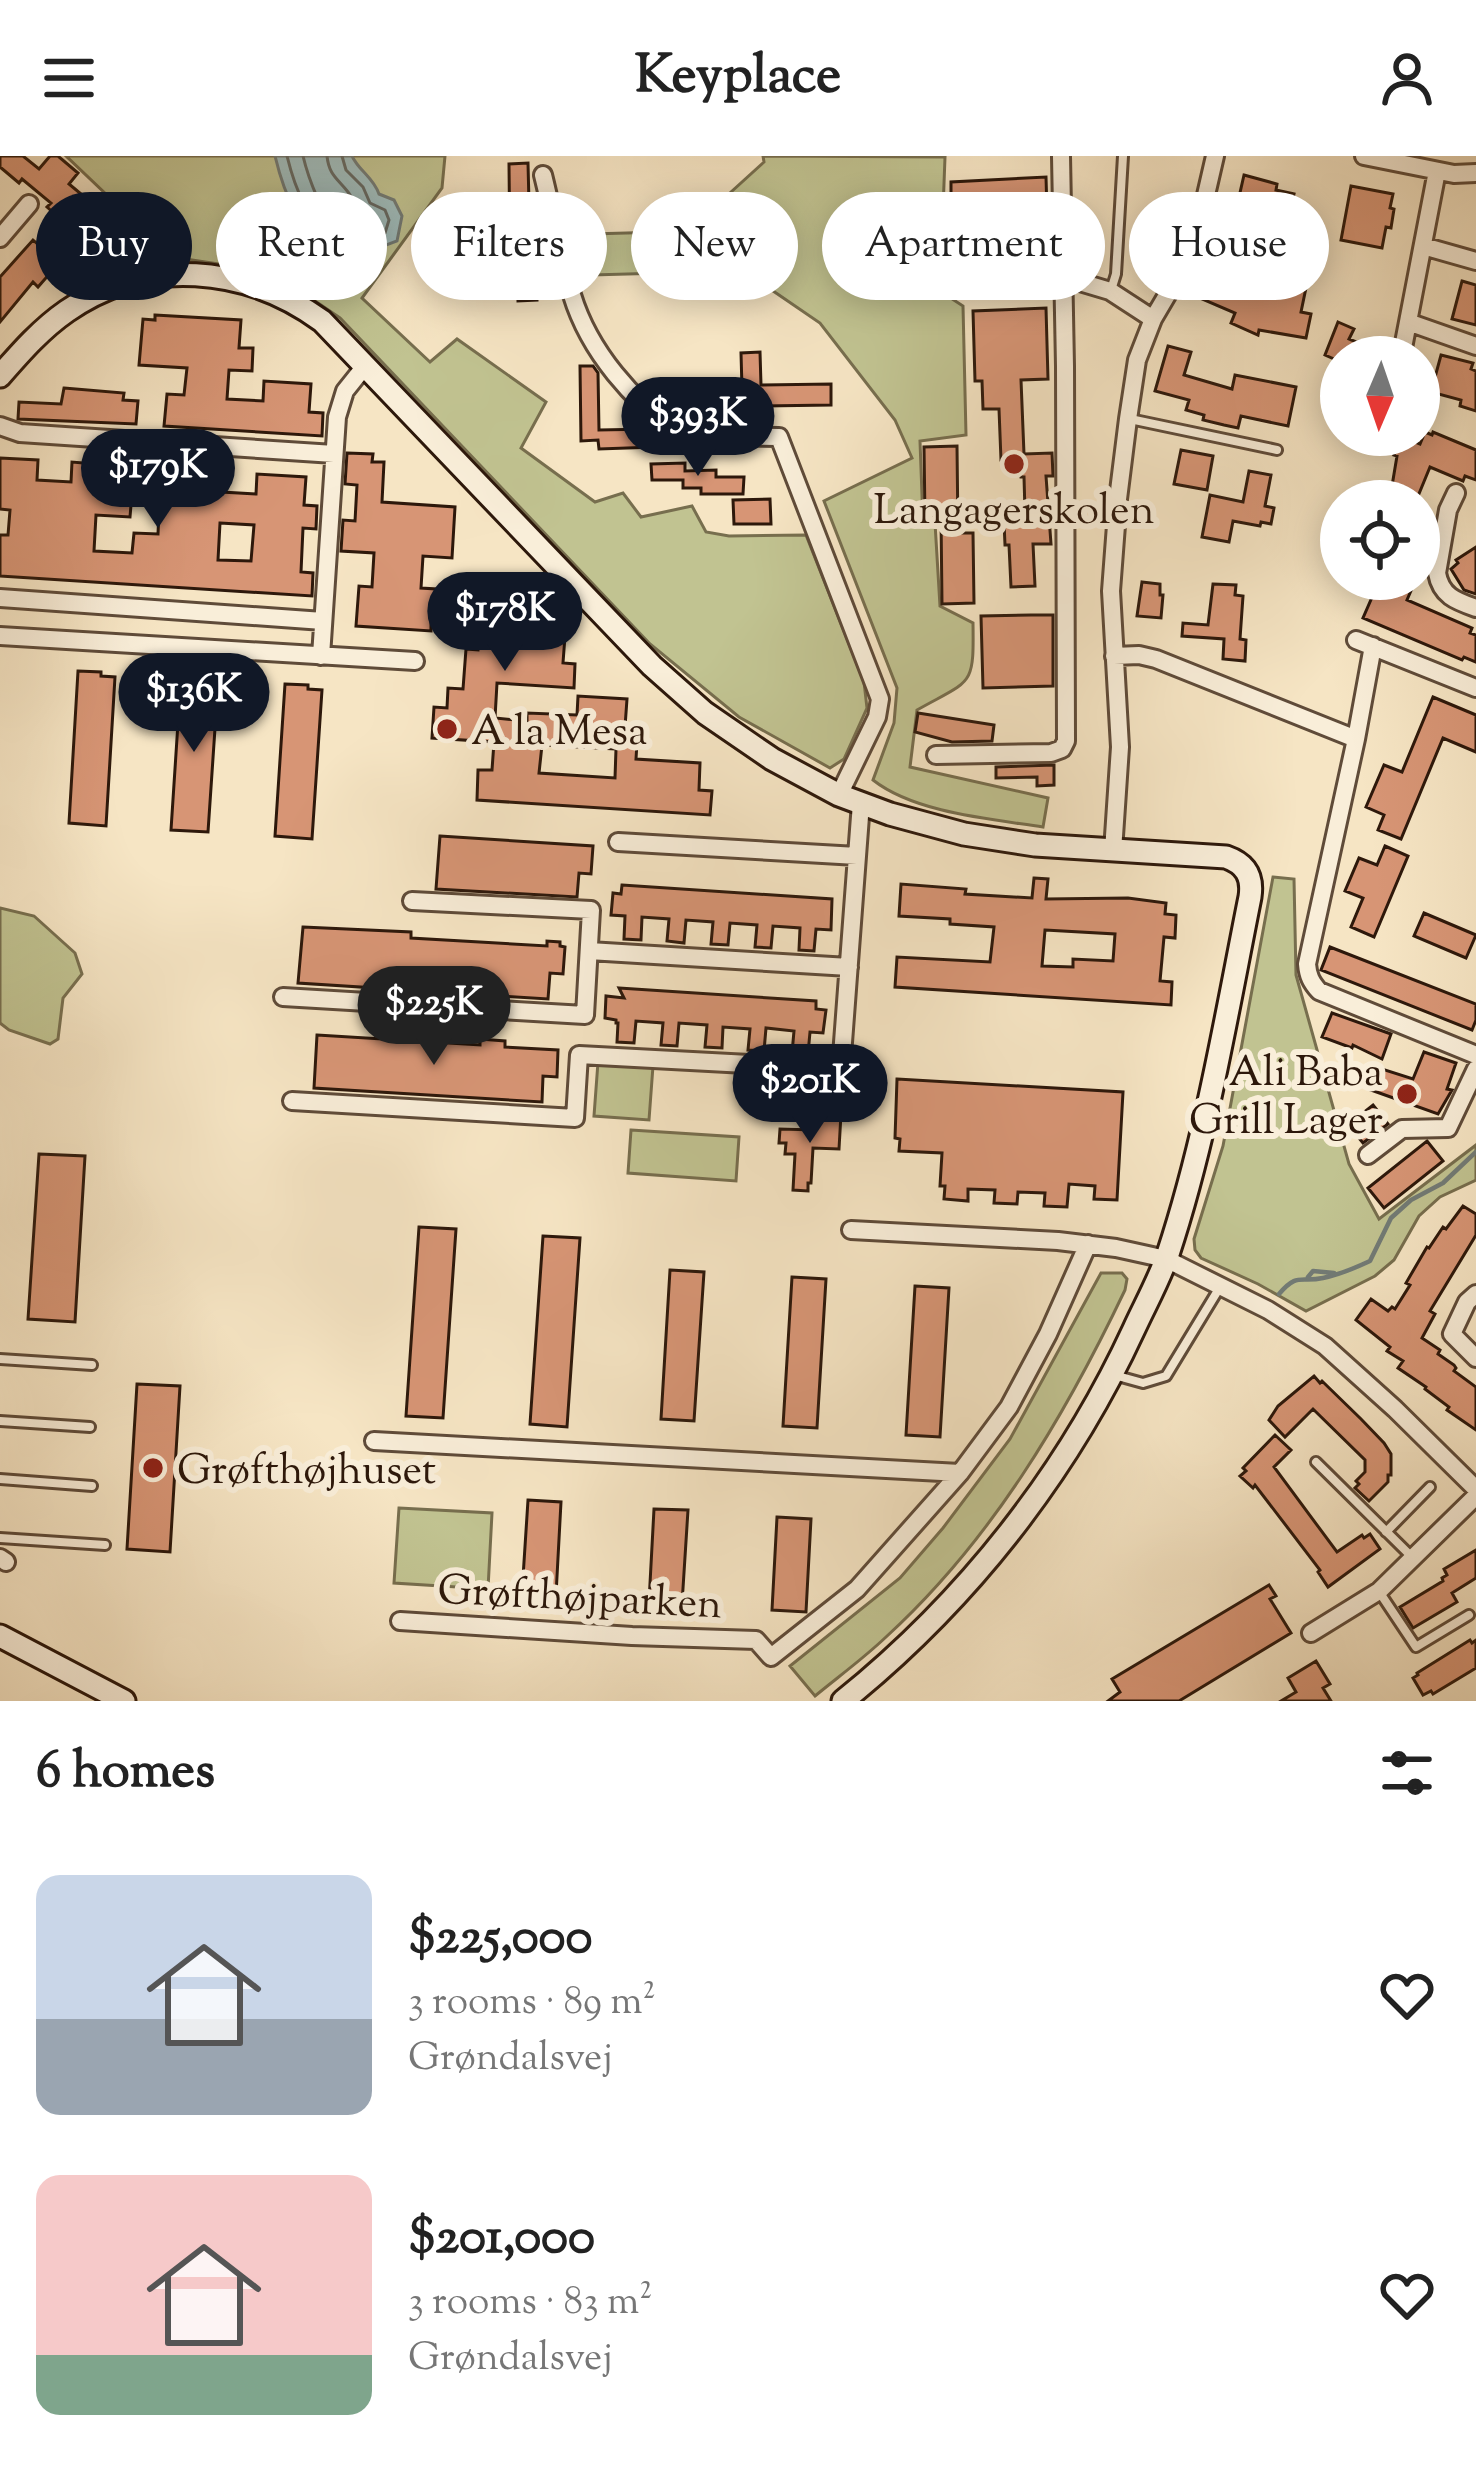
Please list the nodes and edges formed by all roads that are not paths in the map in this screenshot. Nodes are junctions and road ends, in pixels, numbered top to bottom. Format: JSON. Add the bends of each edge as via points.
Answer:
{"nodes":[{"id":1,"x":1061,"y":156,"type":"edge"},
{"id":2,"x":1123,"y":156,"type":"edge"},
{"id":3,"x":1216,"y":156,"type":"edge"},
{"id":4,"x":1364,"y":156,"type":"edge"},
{"id":5,"x":1437,"y":171,"type":"junction"},
{"id":6,"x":1476,"y":173,"type":"edge"},
{"id":7,"x":543,"y":176,"type":"dead end"},
{"id":8,"x":1062,"y":192,"type":"edge"},
{"id":9,"x":29,"y":204,"type":"dead end"},
{"id":10,"x":0,"y":238,"type":"edge"},
{"id":11,"x":1423,"y":246,"type":"junction"},
{"id":12,"x":1476,"y":261,"type":"edge"},
{"id":13,"x":1105,"y":290,"type":"edge"},
{"id":14,"x":1110,"y":291,"type":"junction"},
{"id":15,"x":1063,"y":300,"type":"edge"},
{"id":16,"x":1153,"y":319,"type":"junction"},
{"id":17,"x":1408,"y":322,"type":"junction"},
{"id":18,"x":1405,"y":336,"type":"edge"},
{"id":19,"x":1476,"y":346,"type":"edge"},
{"id":20,"x":365,"y":366,"type":"junction"},
{"id":21,"x":0,"y":376,"type":"edge"},
{"id":22,"x":1128,"y":419,"type":"junction"},
{"id":23,"x":0,"y":426,"type":"edge"},
{"id":24,"x":1277,"y":449,"type":"dead end"},
{"id":25,"x":334,"y":454,"type":"junction"},
{"id":26,"x":1456,"y":493,"type":"dead end"},
{"id":27,"x":0,"y":598,"type":"edge"},
{"id":28,"x":1476,"y":608,"type":"edge"},
{"id":29,"x":323,"y":621,"type":"junction"},
{"id":30,"x":0,"y":636,"type":"edge"},
{"id":31,"x":321,"y":656,"type":"junction"},
{"id":32,"x":1114,"y":656,"type":"junction"},
{"id":33,"x":415,"y":661,"type":"dead end"},
{"id":34,"x":1476,"y":688,"type":"edge"},
{"id":35,"x":1356,"y":739,"type":"junction"},
{"id":36,"x":936,"y":755,"type":"dead end"},
{"id":37,"x":839,"y":794,"type":"junction"},
{"id":38,"x":861,"y":803,"type":"junction"},
{"id":39,"x":618,"y":842,"type":"dead end"},
{"id":40,"x":1113,"y":851,"type":"junction"},
{"id":41,"x":857,"y":856,"type":"junction"},
{"id":42,"x":412,"y":901,"type":"dead end"},
{"id":43,"x":589,"y":951,"type":"junction"},
{"id":44,"x":849,"y":967,"type":"junction"},
{"id":45,"x":283,"y":997,"type":"dead end"},
{"id":46,"x":1476,"y":1055,"type":"edge"},
{"id":47,"x":1476,"y":1069,"type":"edge"},
{"id":48,"x":292,"y":1101,"type":"dead end"},
{"id":49,"x":1368,"y":1155,"type":"dead end"},
{"id":50,"x":851,"y":1230,"type":"dead end"},
{"id":51,"x":1088,"y":1244,"type":"junction"},
{"id":52,"x":1166,"y":1258,"type":"junction"},
{"id":53,"x":1221,"y":1285,"type":"junction"},
{"id":54,"x":1476,"y":1294,"type":"edge"},
{"id":55,"x":1476,"y":1358,"type":"edge"},
{"id":56,"x":0,"y":1359,"type":"edge"},
{"id":57,"x":92,"y":1365,"type":"dead end"},
{"id":58,"x":1112,"y":1374,"type":"junction"},
{"id":59,"x":0,"y":1420,"type":"edge"},
{"id":60,"x":90,"y":1427,"type":"dead end"},
{"id":61,"x":374,"y":1441,"type":"dead end"},
{"id":62,"x":1316,"y":1462,"type":"dead end"},
{"id":63,"x":960,"y":1473,"type":"junction"},
{"id":64,"x":0,"y":1479,"type":"edge"},
{"id":65,"x":92,"y":1486,"type":"dead end"},
{"id":66,"x":1430,"y":1487,"type":"dead end"},
{"id":67,"x":1476,"y":1492,"type":"edge"},
{"id":68,"x":1386,"y":1532,"type":"junction"},
{"id":69,"x":0,"y":1538,"type":"edge"},
{"id":70,"x":105,"y":1545,"type":"dead end"},
{"id":71,"x":1414,"y":1559,"type":"junction"},
{"id":72,"x":1379,"y":1592,"type":"junction"},
{"id":73,"x":1469,"y":1615,"type":"dead end"},
{"id":74,"x":400,"y":1621,"type":"dead end"},
{"id":75,"x":1310,"y":1633,"type":"dead end"},
{"id":76,"x":0,"y":1636,"type":"edge"},
{"id":77,"x":124,"y":1701,"type":"edge"},
{"id":78,"x":843,"y":1701,"type":"edge"}],
"edges":[{"from":1,"to":8,"type":"street"},
{"from":2,"to":14,"type":"lane"},
{"from":3,"to":16,"type":"street","via":[[1197,235]]},
{"from":4,"to":5,"type":"street"},
{"from":5,"to":6,"type":"street"},
{"from":5,"to":11,"type":"street"},
{"from":7,"to":37,"type":"street","via":[[572,297],[626,388],[680,436],[779,437],[880,699]]},
{"from":9,"to":10,"type":"street"},
{"from":11,"to":12,"type":"street"},
{"from":11,"to":17,"type":"street"},
{"from":13,"to":14,"type":"street"},
{"from":14,"to":16,"type":"street"},
{"from":15,"to":36,"type":"street","via":[[1066,742],[1052,753]]},
{"from":16,"to":22,"type":"street"},
{"from":17,"to":18,"type":"street"},
{"from":17,"to":19,"type":"street"},
{"from":20,"to":21,"type":"street","via":[[289,298],[214,275],[168,274],[82,302]]},
{"from":20,"to":25,"type":"street","via":[[340,403]]},
{"from":20,"to":37,"type":"street","via":[[676,690],[772,759]]},
{"from":22,"to":24,"type":"lane"},
{"from":22,"to":32,"type":"street"},
{"from":23,"to":25,"type":"street"},
{"from":25,"to":29,"type":"street"},
{"from":26,"to":28,"type":"street","via":[[1439,583]]},
{"from":27,"to":29,"type":"street"},
{"from":29,"to":31,"type":"street"},
{"from":30,"to":31,"type":"street"},
{"from":31,"to":33,"type":"street"},
{"from":32,"to":35,"type":"street","via":[[1156,659]]},
{"from":32,"to":40,"type":"street","via":[[1120,746]]},
{"from":34,"to":35,"type":"street","via":[[1364,643]]},
{"from":35,"to":46,"type":"street","via":[[1307,964],[1311,983]]},
{"from":37,"to":38,"type":"street"},
{"from":38,"to":40,"type":"street","via":[[964,834]]},
{"from":38,"to":41,"type":"street"},
{"from":39,"to":41,"type":"street"},
{"from":40,"to":52,"type":"street","via":[[1226,857],[1250,878],[1197,1149]]},
{"from":41,"to":44,"type":"street"},
{"from":42,"to":43,"type":"street","via":[[591,910]]},
{"from":43,"to":44,"type":"street"},
{"from":43,"to":45,"type":"street","via":[[585,1015]]},
{"from":44,"to":48,"type":"street","via":[[841,1069],[579,1055],[575,1118]]},
{"from":47,"to":49,"type":"street","via":[[1448,1128],[1402,1129]]},
{"from":50,"to":51,"type":"street"},
{"from":51,"to":52,"type":"street"},
{"from":51,"to":63,"type":"street","name":"Grøfthøjparken","via":[[1009,1407]]},
{"from":52,"to":53,"type":"street"},
{"from":52,"to":58,"type":"street"},
{"from":53,"to":58,"type":"lane","via":[[1166,1376],[1143,1383]]},
{"from":53,"to":67,"type":"street","via":[[1325,1346]]},
{"from":54,"to":55,"type":"street","via":[[1452,1334]]},
{"from":56,"to":57,"type":"lane"},
{"from":58,"to":78,"type":"street","via":[[997,1549]]},
{"from":59,"to":60,"type":"lane"},
{"from":61,"to":63,"type":"street"},
{"from":62,"to":68,"type":"lane"},
{"from":63,"to":74,"type":"street","name":"Grøfthøjparken","via":[[857,1589],[771,1658],[756,1640]]},
{"from":64,"to":65,"type":"lane"},
{"from":66,"to":68,"type":"lane"},
{"from":67,"to":71,"type":"street"},
{"from":68,"to":71,"type":"lane"},
{"from":69,"to":70,"type":"lane"},
{"from":71,"to":72,"type":"street"},
{"from":72,"to":73,"type":"lane","via":[[1416,1647]]},
{"from":72,"to":75,"type":"street"},
{"from":76,"to":77,"type":"street"}]}
